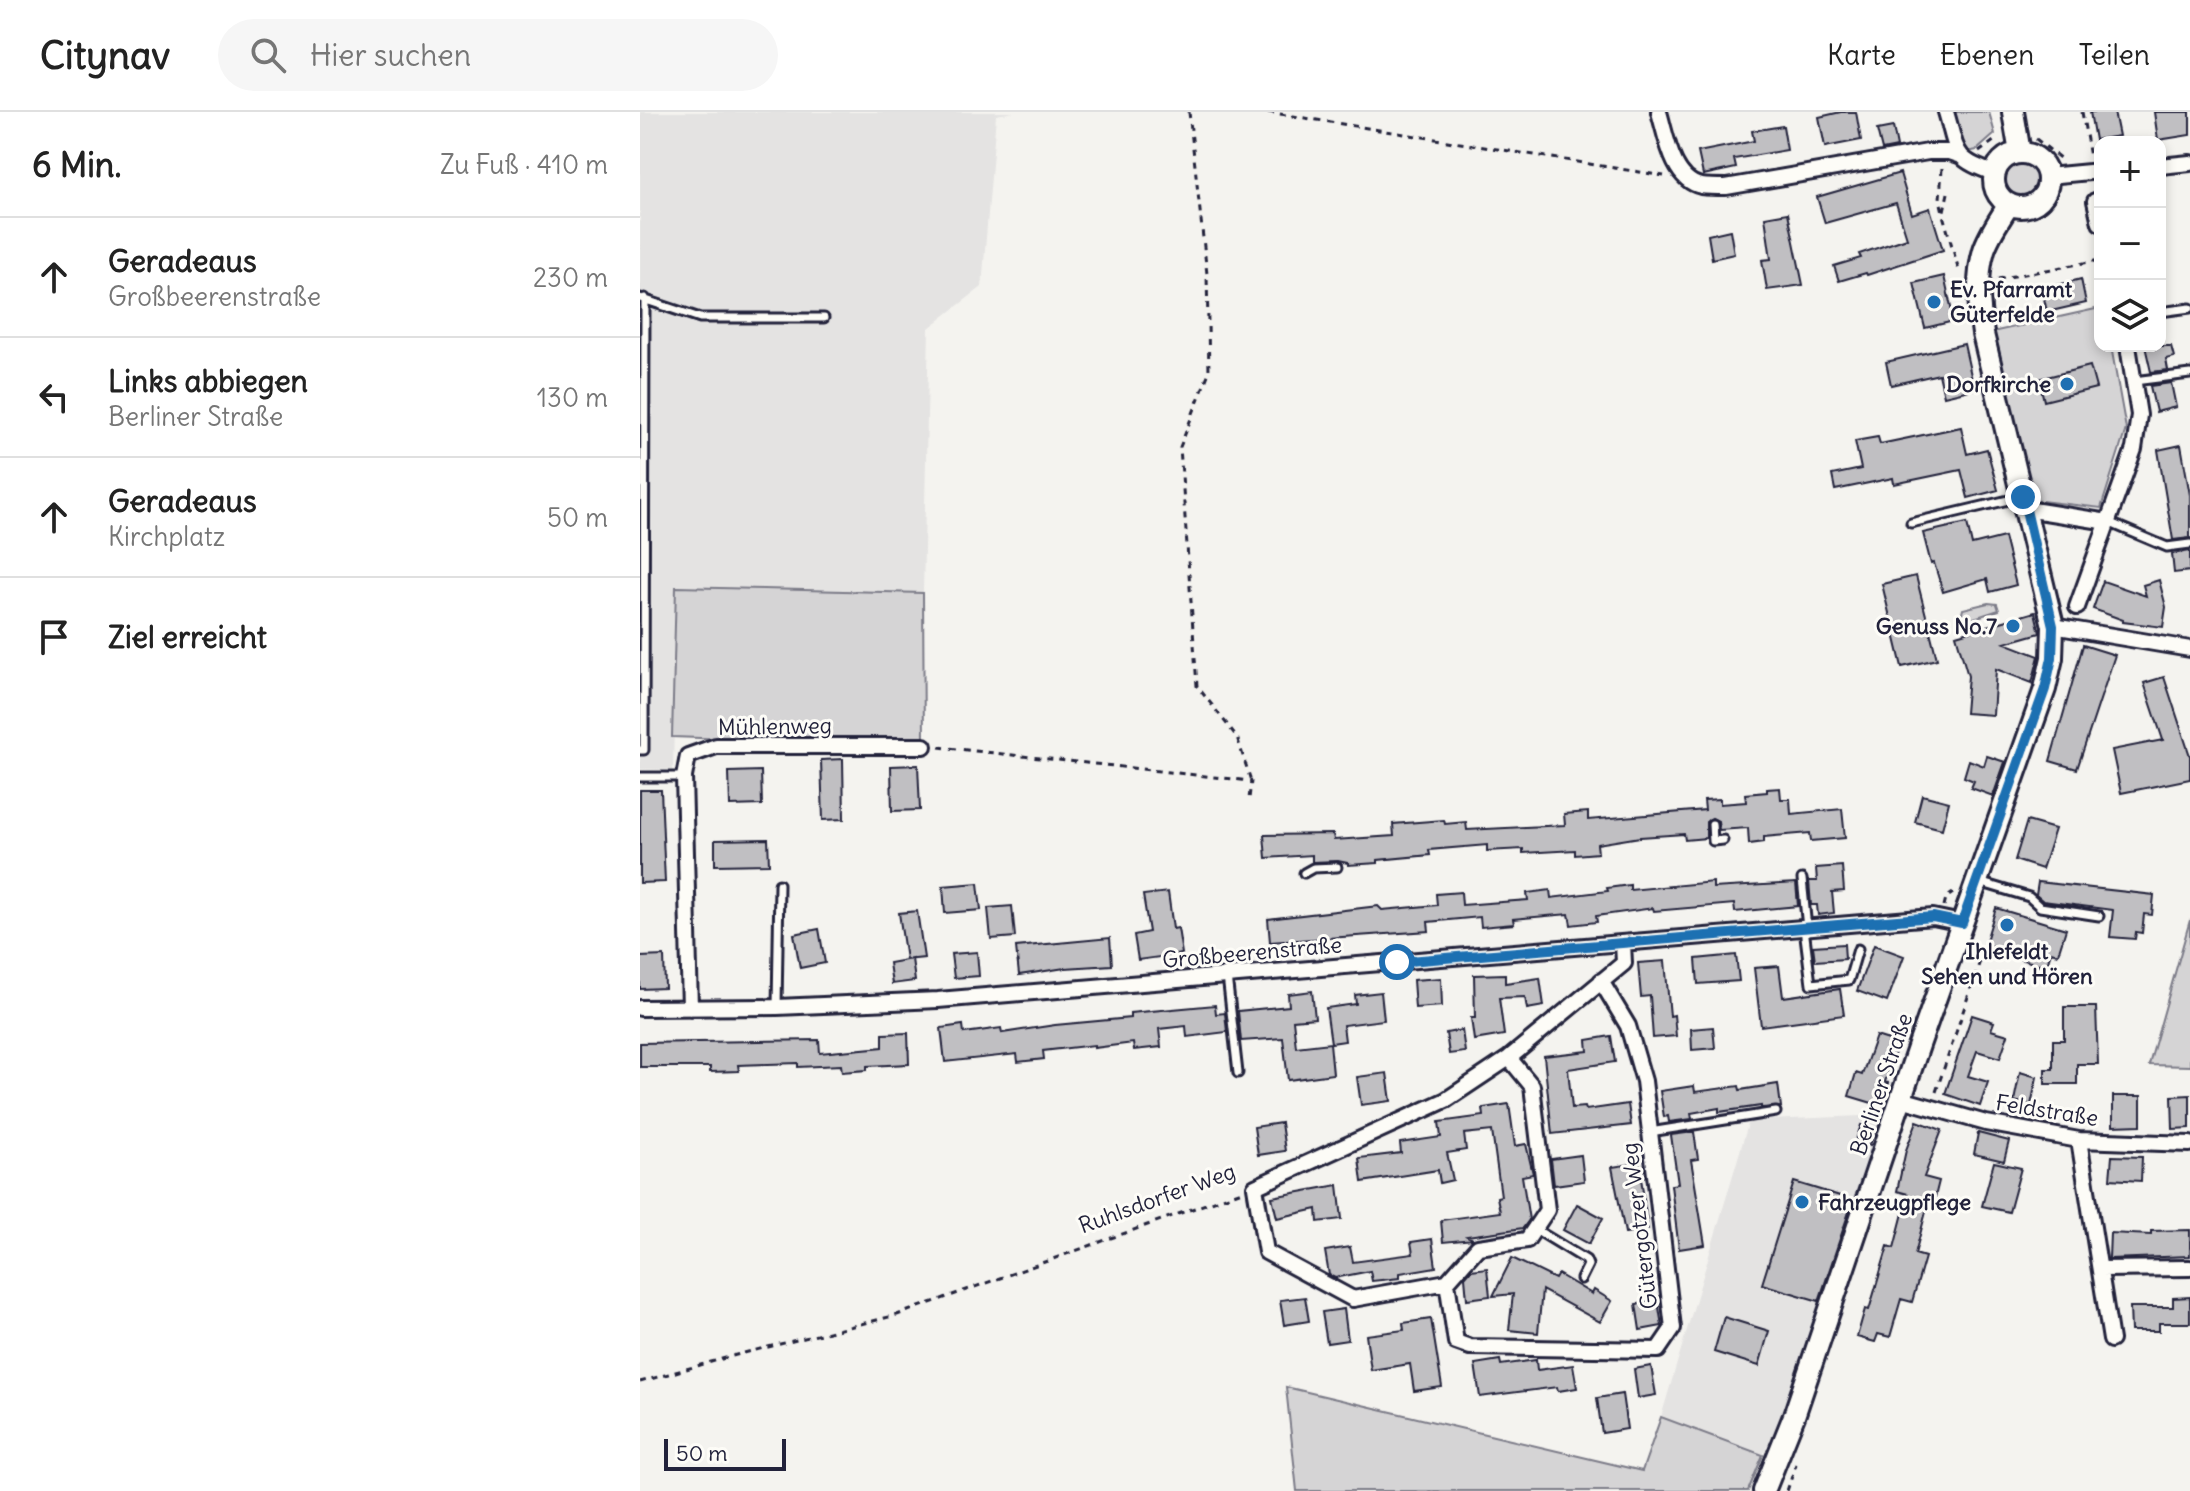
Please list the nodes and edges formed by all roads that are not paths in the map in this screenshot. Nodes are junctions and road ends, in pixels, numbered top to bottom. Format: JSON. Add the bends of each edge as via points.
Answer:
{"nodes":[{"id":1,"x":1659,"y":112,"type":"edge"},
{"id":2,"x":1946,"y":112,"type":"edge"},
{"id":3,"x":2013,"y":112,"type":"edge"},
{"id":4,"x":2020,"y":153,"type":"junction"},
{"id":5,"x":1959,"y":155,"type":"junction"},
{"id":6,"x":2190,"y":163,"type":"edge"},
{"id":7,"x":2166,"y":165,"type":"edge"},
{"id":8,"x":2094,"y":172,"type":"edge"},
{"id":9,"x":1994,"y":173,"type":"junction"},
{"id":10,"x":2048,"y":176,"type":"junction"},
{"id":11,"x":2009,"y":204,"type":"junction"},
{"id":12,"x":643,"y":298,"type":"edge"},
{"id":13,"x":2190,"y":308,"type":"edge"},
{"id":14,"x":2166,"y":311,"type":"edge"},
{"id":15,"x":824,"y":318,"type":"dead end"},
{"id":16,"x":2129,"y":352,"type":"edge"},
{"id":17,"x":2190,"y":374,"type":"edge"},
{"id":18,"x":2134,"y":381,"type":"junction"},
{"id":19,"x":2024,"y":503,"type":"junction"},
{"id":20,"x":2108,"y":522,"type":"junction"},
{"id":21,"x":1911,"y":523,"type":"dead end"},
{"id":22,"x":2190,"y":544,"type":"edge"},
{"id":23,"x":2077,"y":607,"type":"dead end"},
{"id":24,"x":2053,"y":626,"type":"junction"},
{"id":25,"x":2190,"y":649,"type":"edge"},
{"id":26,"x":924,"y":746,"type":"road end"},
{"id":27,"x":640,"y":750,"type":"edge"},
{"id":28,"x":640,"y":777,"type":"edge"},
{"id":29,"x":684,"y":777,"type":"junction"},
{"id":30,"x":1712,"y":824,"type":"dead end"},
{"id":31,"x":1723,"y":840,"type":"dead end"},
{"id":32,"x":1337,"y":867,"type":"dead end"},
{"id":33,"x":1304,"y":873,"type":"dead end"},
{"id":34,"x":1802,"y":879,"type":"dead end"},
{"id":35,"x":1977,"y":882,"type":"junction"},
{"id":36,"x":779,"y":884,"type":"dead end"},
{"id":37,"x":2099,"y":916,"type":"dead end"},
{"id":38,"x":1962,"y":923,"type":"junction"},
{"id":39,"x":1805,"y":928,"type":"junction"},
{"id":40,"x":1623,"y":943,"type":"junction"},
{"id":41,"x":1858,"y":949,"type":"dead end"},
{"id":42,"x":1227,"y":976,"type":"junction"},
{"id":43,"x":1601,"y":981,"type":"junction"},
{"id":44,"x":777,"y":1007,"type":"junction"},
{"id":45,"x":640,"y":1008,"type":"edge"},
{"id":46,"x":690,"y":1008,"type":"junction"},
{"id":47,"x":1509,"y":1058,"type":"junction"},
{"id":48,"x":1238,"y":1073,"type":"dead end"},
{"id":49,"x":1901,"y":1099,"type":"junction"},
{"id":50,"x":1776,"y":1112,"type":"dead end"},
{"id":51,"x":1650,"y":1132,"type":"junction"},
{"id":52,"x":2079,"y":1140,"type":"junction"},
{"id":53,"x":2190,"y":1144,"type":"edge"},
{"id":54,"x":1535,"y":1229,"type":"junction"},
{"id":55,"x":2190,"y":1268,"type":"edge"},
{"id":56,"x":2101,"y":1269,"type":"junction"},
{"id":57,"x":1581,"y":1279,"type":"dead end"},
{"id":58,"x":1447,"y":1282,"type":"junction"},
{"id":59,"x":2111,"y":1340,"type":"dead end"},
{"id":60,"x":1764,"y":1491,"type":"edge"}],
"edges":[{"from":1,"to":5,"type":"street","via":[[1676,166],[1699,186],[1726,187],[1928,152]]},
{"from":2,"to":5,"type":"street"},
{"from":3,"to":4,"type":"main road"},
{"from":4,"to":9,"type":"main road","via":[[2004,159]]},
{"from":4,"to":10,"type":"main road","via":[[2041,162]]},
{"from":5,"to":9,"type":"street"},
{"from":6,"to":7,"type":"street"},
{"from":8,"to":10,"type":"street"},
{"from":9,"to":11,"type":"main road","via":[[1996,191]]},
{"from":10,"to":11,"type":"main road","via":[[2045,192],[2033,204]]},
{"from":11,"to":19,"type":"main road","name":"Berliner Straße","via":[[1984,248],[1979,300]]},
{"from":12,"to":15,"type":"lane","via":[[700,318]]},
{"from":12,"to":27,"type":"lane"},
{"from":13,"to":14,"type":"lane"},
{"from":16,"to":18,"type":"street"},
{"from":17,"to":18,"type":"lane"},
{"from":18,"to":20,"type":"street","via":[[2139,415],[2134,449]]},
{"from":19,"to":20,"type":"street"},
{"from":19,"to":21,"type":"lane"},
{"from":19,"to":24,"type":"main road","name":"Berliner Straße"},
{"from":20,"to":22,"type":"lane","via":[[2167,547]]},
{"from":20,"to":23,"type":"street"},
{"from":24,"to":25,"type":"street"},
{"from":24,"to":35,"type":"main road","name":"Berliner Straße","via":[[2045,689]]},
{"from":26,"to":29,"type":"street","name":"Mühlenweg","via":[[716,746],[688,756]]},
{"from":28,"to":29,"type":"lane"},
{"from":29,"to":46,"type":"street"},
{"from":30,"to":31,"type":"lane","via":[[1713,841]]},
{"from":32,"to":33,"type":"lane"},
{"from":34,"to":39,"type":"lane"},
{"from":35,"to":37,"type":"lane","via":[[2029,897],[2040,907]]},
{"from":35,"to":38,"type":"main road","name":"Berliner Straße"},
{"from":36,"to":44,"type":"lane"},
{"from":38,"to":39,"type":"street","name":"Großbeerenstraße","via":[[1933,917]]},
{"from":38,"to":49,"type":"main road","name":"Berliner Straße"},
{"from":39,"to":40,"type":"street","name":"Großbeerenstraße"},
{"from":39,"to":41,"type":"lane","via":[[1811,984],[1849,980]]},
{"from":40,"to":42,"type":"street","name":"Großbeerenstraße"},
{"from":40,"to":43,"type":"street","name":"Ruhlsdorfer Weg","via":[[1624,963]]},
{"from":42,"to":44,"type":"street","name":"Großbeerenstraße","via":[[938,1000]]},
{"from":42,"to":48,"type":"lane"},
{"from":43,"to":47,"type":"street","name":"Ruhlsdorfer Weg"},
{"from":43,"to":51,"type":"street","name":"Gütergotzer Weg","via":[[1628,1026],[1644,1081]]},
{"from":44,"to":46,"type":"street","name":"Großbeerenstraße"},
{"from":45,"to":46,"type":"street","name":"Großbeerenstraße"},
{"from":47,"to":54,"type":"street","via":[[1532,1086],[1547,1210]]},
{"from":47,"to":58,"type":"street","name":"Ruhlsdorfer Weg","via":[[1446,1100],[1255,1187],[1266,1252],[1353,1299]]},
{"from":49,"to":52,"type":"street","name":"Feldstraße","via":[[1986,1123]]},
{"from":49,"to":60,"type":"main road","name":"Berliner Straße"},
{"from":50,"to":51,"type":"lane"},
{"from":51,"to":58,"type":"street","name":"Gütergotzer Weg","via":[[1673,1328],[1658,1350],[1470,1347],[1456,1342]]},
{"from":52,"to":53,"type":"street","name":"Feldstraße"},
{"from":52,"to":56,"type":"street"},
{"from":54,"to":57,"type":"lane","via":[[1586,1260]]},
{"from":54,"to":58,"type":"street","via":[[1527,1240],[1478,1247]]},
{"from":55,"to":56,"type":"street"},
{"from":56,"to":59,"type":"street"}]}
